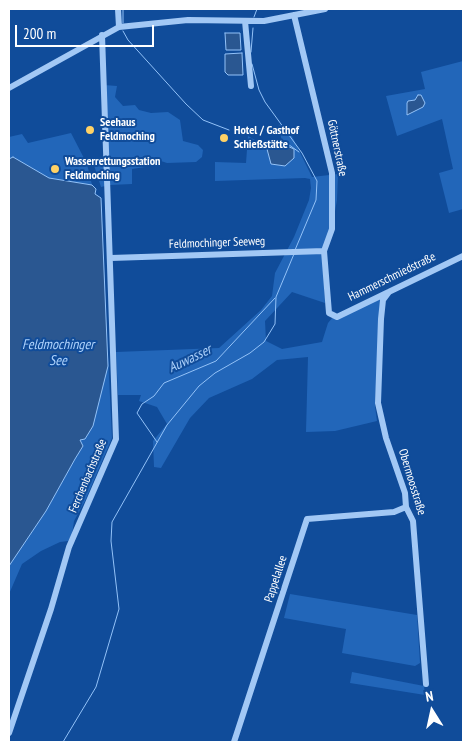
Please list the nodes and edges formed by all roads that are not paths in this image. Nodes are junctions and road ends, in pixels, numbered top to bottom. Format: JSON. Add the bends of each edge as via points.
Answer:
{"nodes":[{"id":1,"x":118,"y":9,"type":"edge"},
{"id":2,"x":325,"y":9,"type":"edge"},
{"id":3,"x":294,"y":15,"type":"junction"},
{"id":4,"x":244,"y":21,"type":"junction"},
{"id":5,"x":119,"y":27,"type":"junction"},
{"id":6,"x":102,"y":35,"type":"junction"},
{"id":7,"x":251,"y":86,"type":"dead end"},
{"id":8,"x":9,"y":88,"type":"edge"},
{"id":9,"x":324,"y":251,"type":"junction"},
{"id":10,"x":463,"y":256,"type":"edge"},
{"id":11,"x":111,"y":258,"type":"junction"},
{"id":12,"x":390,"y":291,"type":"junction"},
{"id":13,"x":331,"y":316,"type":"joint"},
{"id":14,"x":406,"y":507,"type":"junction"},
{"id":15,"x":426,"y":684,"type":"dead end"},
{"id":16,"x":9,"y":733,"type":"edge"},
{"id":17,"x":234,"y":742,"type":"edge"}],
"edges":[{"from":1,"to":5,"type":"street"},
{"from":2,"to":3,"type":"street"},
{"from":3,"to":4,"type":"street"},
{"from":3,"to":9,"type":"street","name":"Göttnerstraße","via":[[332,173],[332,229]]},
{"from":4,"to":5,"type":"street","via":[[179,21]]},
{"from":4,"to":7,"type":"street"},
{"from":5,"to":6,"type":"street"},
{"from":6,"to":8,"type":"street"},
{"from":6,"to":11,"type":"street","name":"Ferchenbachstraße"},
{"from":9,"to":11,"type":"street","name":"Feldmochinger Seeweg"},
{"from":9,"to":13,"type":"street","name":"Göttnerstraße","via":[[327,309]]},
{"from":10,"to":12,"type":"street","name":"Hammerschmiedstraße"},
{"from":11,"to":16,"type":"street","name":"Ferchenbachstraße","via":[[116,439],[69,547]]},
{"from":12,"to":13,"type":"street","name":"Hammerschmiedstraße","via":[[336,317]]},
{"from":12,"to":14,"type":"street","name":"Obermoosstraße","via":[[383,300],[378,403],[405,493]]},
{"from":14,"to":15,"type":"street","name":"Obermoosstraße","via":[[413,521]]},
{"from":14,"to":17,"type":"street","name":"Pappelallee","via":[[394,512],[307,519]]}]}
